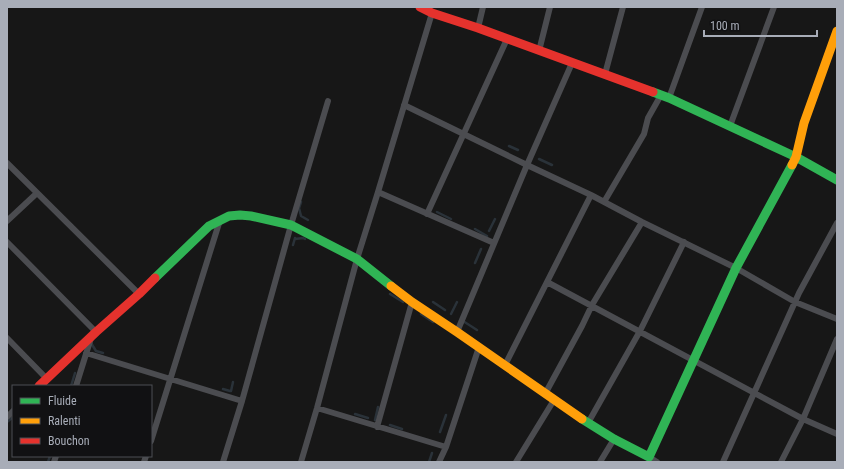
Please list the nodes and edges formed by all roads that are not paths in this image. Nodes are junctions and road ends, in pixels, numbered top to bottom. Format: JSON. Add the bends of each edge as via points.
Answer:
{"nodes":[{"id":1,"x":420,"y":7,"type":"edge"},
{"id":2,"x":483,"y":7,"type":"edge"},
{"id":3,"x":550,"y":7,"type":"edge"},
{"id":4,"x":623,"y":7,"type":"edge"},
{"id":5,"x":702,"y":7,"type":"edge"},
{"id":6,"x":774,"y":7,"type":"edge"},
{"id":7,"x":432,"y":13,"type":"junction"},
{"id":8,"x":478,"y":28,"type":"junction"},
{"id":9,"x":837,"y":31,"type":"edge"},
{"id":10,"x":507,"y":39,"type":"junction"},
{"id":11,"x":539,"y":51,"type":"junction"},
{"id":12,"x":572,"y":63,"type":"junction"},
{"id":13,"x":605,"y":74,"type":"junction"},
{"id":14,"x":665,"y":97,"type":"junction"},
{"id":15,"x":328,"y":101,"type":"dead end"},
{"id":16,"x":404,"y":104,"type":"junction"},
{"id":17,"x":730,"y":126,"type":"junction"},
{"id":18,"x":464,"y":134,"type":"junction"},
{"id":19,"x":796,"y":157,"type":"junction"},
{"id":20,"x":7,"y":163,"type":"edge"},
{"id":21,"x":527,"y":165,"type":"junction"},
{"id":22,"x":837,"y":180,"type":"edge"},
{"id":23,"x":378,"y":192,"type":"junction"},
{"id":24,"x":37,"y":193,"type":"junction"},
{"id":25,"x":591,"y":195,"type":"junction"},
{"id":26,"x":604,"y":202,"type":"junction"},
{"id":27,"x":427,"y":214,"type":"junction"},
{"id":28,"x":220,"y":220,"type":"junction"},
{"id":29,"x":7,"y":221,"type":"edge"},
{"id":30,"x":642,"y":222,"type":"junction"},
{"id":31,"x":837,"y":222,"type":"edge"},
{"id":32,"x":290,"y":225,"type":"junction"},
{"id":33,"x":7,"y":242,"type":"edge"},
{"id":34,"x":684,"y":242,"type":"junction"},
{"id":35,"x":494,"y":243,"type":"junction"},
{"id":36,"x":357,"y":259,"type":"junction"},
{"id":37,"x":736,"y":268,"type":"junction"},
{"id":38,"x":547,"y":282,"type":"junction"},
{"id":39,"x":139,"y":294,"type":"junction"},
{"id":40,"x":412,"y":302,"type":"junction"},
{"id":41,"x":795,"y":302,"type":"junction"},
{"id":42,"x":592,"y":306,"type":"junction"},
{"id":43,"x":837,"y":320,"type":"edge"},
{"id":44,"x":640,"y":331,"type":"junction"},
{"id":45,"x":457,"y":332,"type":"junction"},
{"id":46,"x":94,"y":334,"type":"junction"},
{"id":47,"x":7,"y":338,"type":"edge"},
{"id":48,"x":837,"y":339,"type":"edge"},
{"id":49,"x":479,"y":347,"type":"junction"},
{"id":50,"x":86,"y":353,"type":"junction"},
{"id":51,"x":694,"y":360,"type":"junction"},
{"id":52,"x":505,"y":365,"type":"junction"},
{"id":53,"x":47,"y":378,"type":"junction"},
{"id":54,"x":170,"y":380,"type":"junction"},
{"id":55,"x":40,"y":385,"type":"edge"},
{"id":56,"x":76,"y":385,"type":"edge"},
{"id":57,"x":754,"y":393,"type":"junction"},
{"id":58,"x":545,"y":394,"type":"junction"},
{"id":59,"x":554,"y":400,"type":"junction"},
{"id":60,"x":242,"y":401,"type":"junction"},
{"id":61,"x":317,"y":408,"type":"junction"},
{"id":62,"x":803,"y":419,"type":"junction"},
{"id":63,"x":588,"y":423,"type":"junction"},
{"id":64,"x":377,"y":427,"type":"junction"},
{"id":65,"x":837,"y":434,"type":"edge"},
{"id":66,"x":152,"y":438,"type":"edge"},
{"id":67,"x":614,"y":439,"type":"junction"},
{"id":68,"x":446,"y":447,"type":"junction"},
{"id":69,"x":649,"y":457,"type":"junction"},
{"id":70,"x":223,"y":462,"type":"edge"},
{"id":71,"x":301,"y":462,"type":"edge"},
{"id":72,"x":439,"y":462,"type":"edge"},
{"id":73,"x":516,"y":462,"type":"edge"},
{"id":74,"x":600,"y":462,"type":"edge"},
{"id":75,"x":657,"y":462,"type":"edge"},
{"id":76,"x":723,"y":462,"type":"edge"},
{"id":77,"x":781,"y":462,"type":"edge"}],
"edges":[{"from":1,"to":7,"type":"street"},
{"from":2,"to":8,"type":"street"},
{"from":3,"to":11,"type":"street"},
{"from":4,"to":13,"type":"street"},
{"from":5,"to":14,"type":"street"},
{"from":6,"to":17,"type":"street"},
{"from":7,"to":8,"type":"street"},
{"from":7,"to":16,"type":"street"},
{"from":8,"to":10,"type":"street"},
{"from":9,"to":19,"type":"street","via":[[804,123]]},
{"from":10,"to":11,"type":"street"},
{"from":10,"to":18,"type":"street"},
{"from":11,"to":12,"type":"street"},
{"from":12,"to":13,"type":"street"},
{"from":12,"to":21,"type":"street"},
{"from":13,"to":14,"type":"street"},
{"from":14,"to":17,"type":"street"},
{"from":14,"to":26,"type":"street","via":[[648,118],[644,134]]},
{"from":15,"to":32,"type":"street"},
{"from":16,"to":18,"type":"street"},
{"from":16,"to":23,"type":"street"},
{"from":17,"to":19,"type":"street"},
{"from":18,"to":21,"type":"street"},
{"from":18,"to":27,"type":"street"},
{"from":19,"to":22,"type":"street"},
{"from":19,"to":37,"type":"street"},
{"from":20,"to":24,"type":"street"},
{"from":21,"to":25,"type":"street"},
{"from":21,"to":35,"type":"street"},
{"from":23,"to":27,"type":"street"},
{"from":23,"to":36,"type":"street"},
{"from":24,"to":29,"type":"street"},
{"from":24,"to":39,"type":"street"},
{"from":25,"to":26,"type":"street"},
{"from":25,"to":38,"type":"street"},
{"from":26,"to":30,"type":"street"},
{"from":27,"to":35,"type":"street"},
{"from":28,"to":32,"type":"street","via":[[229,216],[246,215]]},
{"from":28,"to":39,"type":"street","via":[[209,226]]},
{"from":28,"to":54,"type":"street"},
{"from":30,"to":34,"type":"street"},
{"from":30,"to":42,"type":"street"},
{"from":31,"to":41,"type":"street"},
{"from":32,"to":36,"type":"street"},
{"from":32,"to":60,"type":"street"},
{"from":33,"to":46,"type":"street"},
{"from":34,"to":37,"type":"street"},
{"from":34,"to":44,"type":"street"},
{"from":35,"to":45,"type":"street"},
{"from":36,"to":40,"type":"street"},
{"from":36,"to":61,"type":"street"},
{"from":37,"to":41,"type":"street"},
{"from":37,"to":51,"type":"street"},
{"from":38,"to":42,"type":"street"},
{"from":38,"to":52,"type":"street"},
{"from":39,"to":46,"type":"street"},
{"from":40,"to":45,"type":"street"},
{"from":40,"to":64,"type":"street"},
{"from":41,"to":43,"type":"street"},
{"from":41,"to":57,"type":"street"},
{"from":42,"to":44,"type":"street"},
{"from":42,"to":58,"type":"street"},
{"from":44,"to":51,"type":"street"},
{"from":44,"to":63,"type":"street"},
{"from":45,"to":49,"type":"street"},
{"from":46,"to":50,"type":"street"},
{"from":46,"to":53,"type":"street"},
{"from":47,"to":53,"type":"street"},
{"from":48,"to":62,"type":"street"},
{"from":49,"to":52,"type":"street"},
{"from":49,"to":68,"type":"street"},
{"from":50,"to":54,"type":"street"},
{"from":50,"to":56,"type":"street"},
{"from":51,"to":57,"type":"street"},
{"from":51,"to":69,"type":"street"},
{"from":52,"to":58,"type":"street"},
{"from":53,"to":55,"type":"street"},
{"from":54,"to":60,"type":"street"},
{"from":54,"to":66,"type":"street"},
{"from":57,"to":62,"type":"street"},
{"from":57,"to":76,"type":"street"},
{"from":58,"to":59,"type":"street"},
{"from":59,"to":63,"type":"street"},
{"from":59,"to":73,"type":"street"},
{"from":60,"to":70,"type":"street"},
{"from":61,"to":64,"type":"street"},
{"from":61,"to":71,"type":"street"},
{"from":62,"to":65,"type":"street"},
{"from":62,"to":77,"type":"street"},
{"from":63,"to":67,"type":"street"},
{"from":64,"to":68,"type":"street"},
{"from":67,"to":69,"type":"street"},
{"from":67,"to":74,"type":"street"},
{"from":68,"to":72,"type":"street"},
{"from":69,"to":75,"type":"street"}]}
